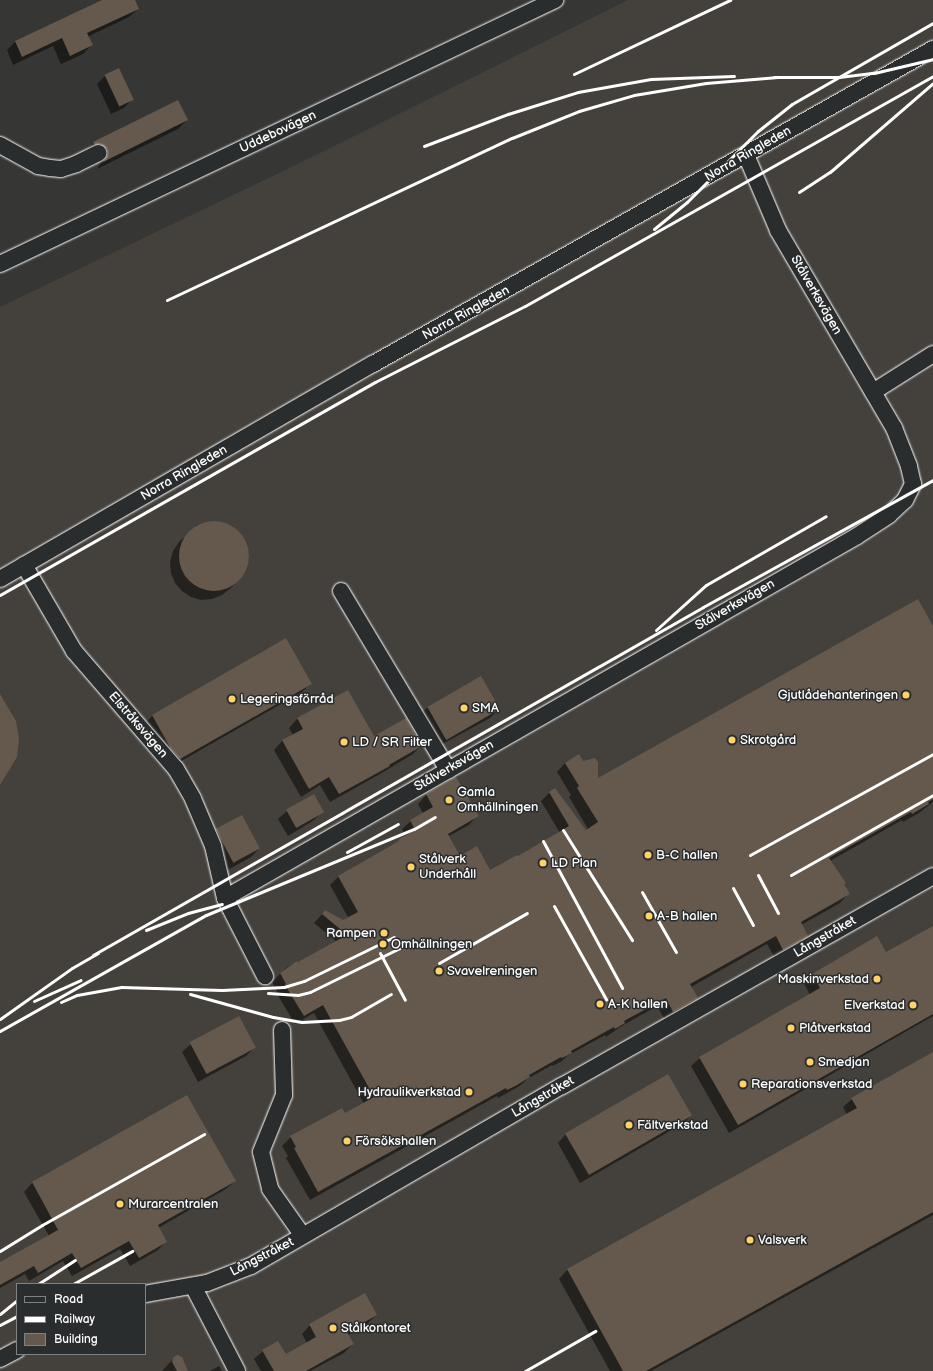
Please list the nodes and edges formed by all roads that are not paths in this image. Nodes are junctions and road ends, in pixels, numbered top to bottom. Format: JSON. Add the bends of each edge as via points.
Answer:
{"nodes":[{"id":1,"x":555,"y":0,"type":"edge"},
{"id":2,"x":933,"y":49,"type":"edge"},
{"id":3,"x":0,"y":145,"type":"edge"},
{"id":4,"x":99,"y":153,"type":"dead end"},
{"id":5,"x":746,"y":155,"type":"junction"},
{"id":6,"x":0,"y":264,"type":"edge"},
{"id":7,"x":933,"y":354,"type":"edge"},
{"id":8,"x":873,"y":392,"type":"junction"},
{"id":9,"x":24,"y":565,"type":"junction"},
{"id":10,"x":0,"y":579,"type":"edge"},
{"id":11,"x":341,"y":592,"type":"dead end"},
{"id":12,"x":448,"y":770,"type":"junction"},
{"id":13,"x":933,"y":876,"type":"edge"},
{"id":14,"x":224,"y":898,"type":"junction"},
{"id":15,"x":265,"y":976,"type":"dead end"},
{"id":16,"x":282,"y":1030,"type":"dead end"},
{"id":17,"x":302,"y":1236,"type":"junction"},
{"id":18,"x":193,"y":1286,"type":"junction"},
{"id":19,"x":146,"y":1294,"type":"edge"},
{"id":20,"x":16,"y":1351,"type":"edge"},
{"id":21,"x":0,"y":1360,"type":"edge"},
{"id":22,"x":238,"y":1371,"type":"edge"}],
"edges":[{"from":1,"to":6,"type":"street","name":"Uddebovägen"},
{"from":2,"to":5,"type":"street","name":"Norra Ringleden"},
{"from":3,"to":4,"type":"street","via":[[38,166],[61,169]]},
{"from":5,"to":8,"type":"street","name":"Stålverksvägen","via":[[778,230]]},
{"from":5,"to":9,"type":"street","name":"Norra Ringleden"},
{"from":7,"to":8,"type":"street"},
{"from":8,"to":12,"type":"street","name":"Stålverksvägen","via":[[894,428],[914,484],[905,500],[889,515]]},
{"from":9,"to":10,"type":"street","name":"Norra Ringleden"},
{"from":9,"to":14,"type":"street","name":"Elstråksvägen","via":[[74,651],[176,768],[193,799],[213,846]]},
{"from":11,"to":12,"type":"street"},
{"from":12,"to":14,"type":"street","name":"Stålverksvägen"},
{"from":13,"to":17,"type":"street","name":"Långstråket"},
{"from":14,"to":15,"type":"street","name":"Elstråksvägen"},
{"from":16,"to":17,"type":"street","via":[[284,1095],[261,1152],[270,1188]]},
{"from":17,"to":18,"type":"street","name":"Långstråket","via":[[251,1266]]},
{"from":18,"to":19,"type":"street","name":"Långstråket"},
{"from":18,"to":22,"type":"street"},
{"from":20,"to":21,"type":"street"}]}
